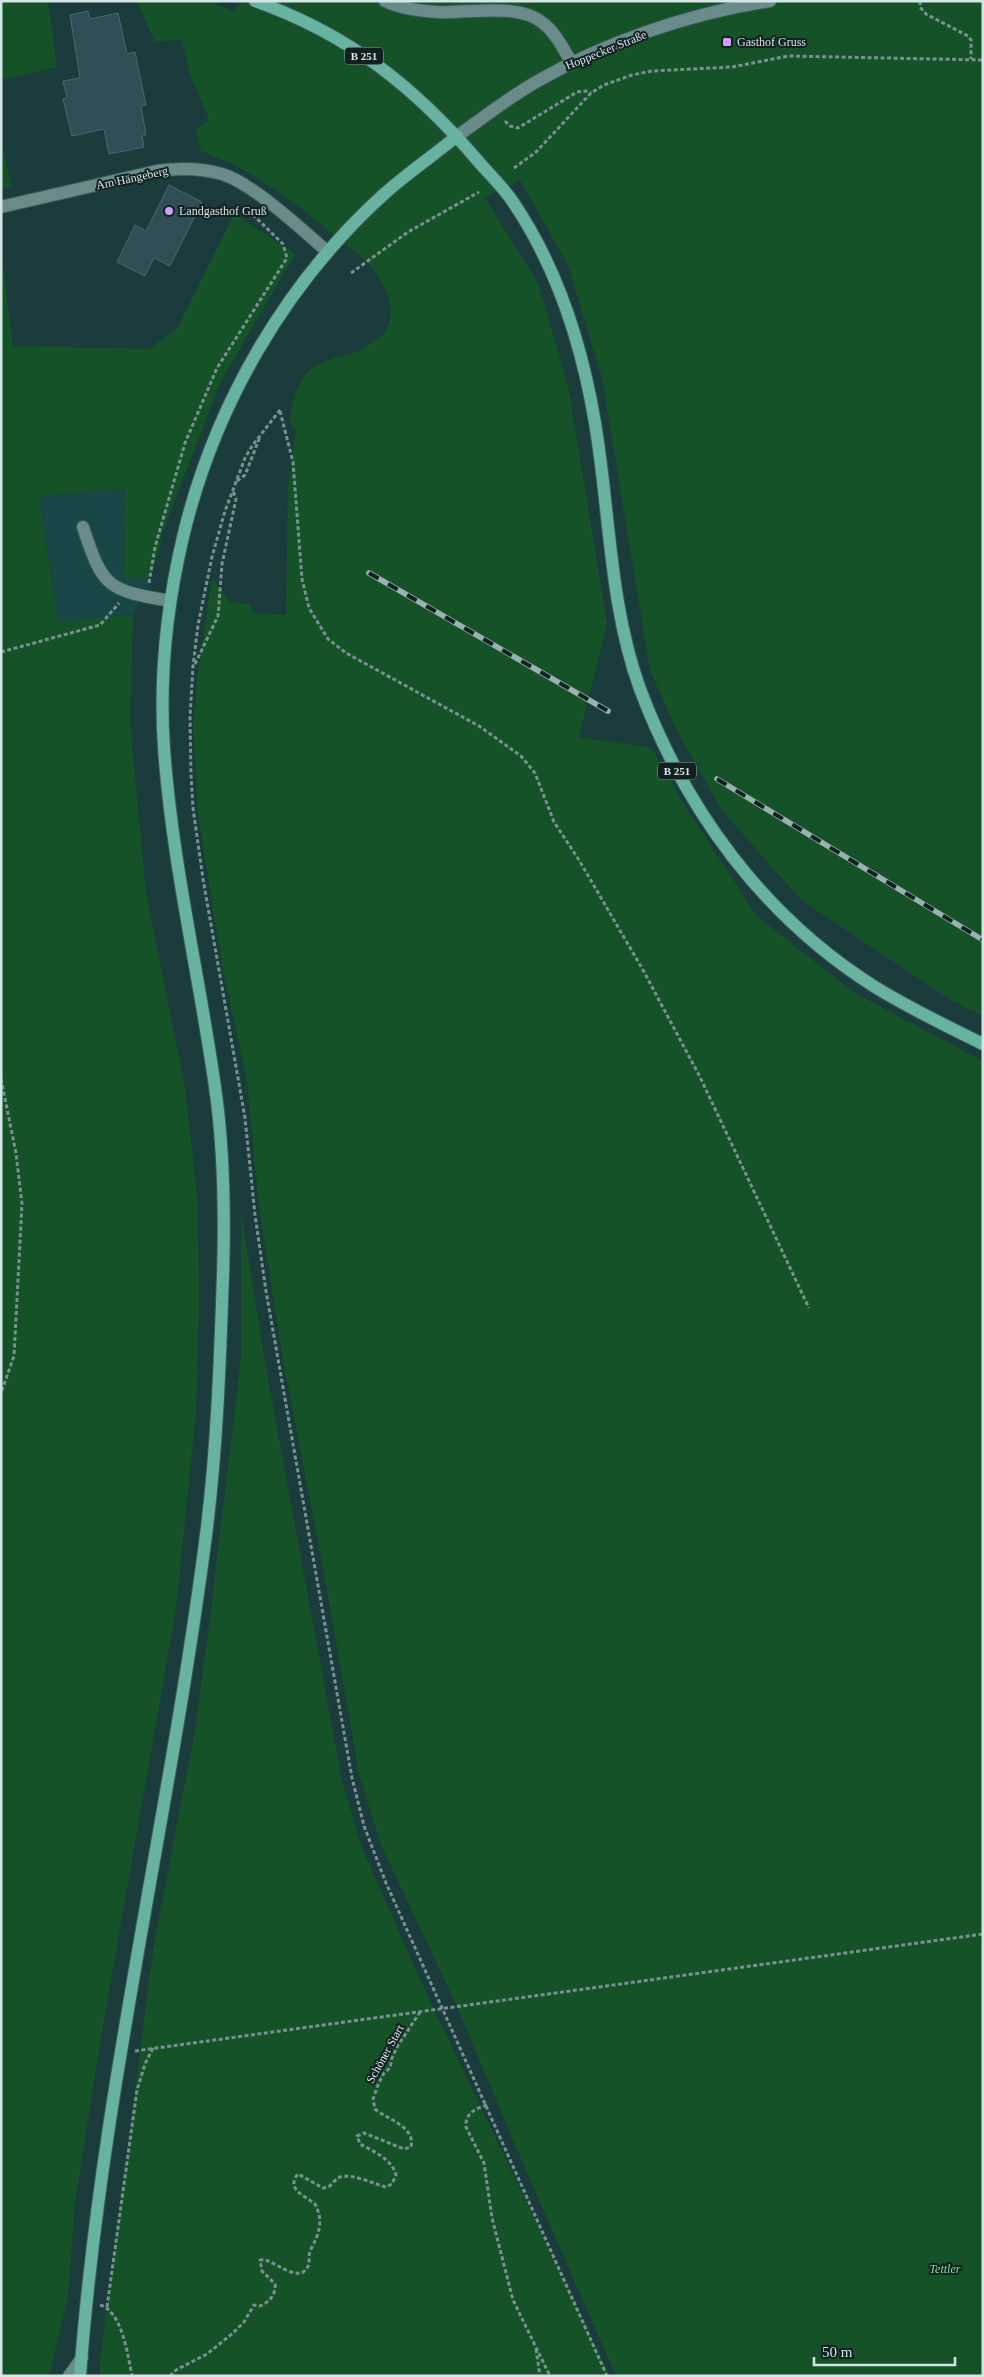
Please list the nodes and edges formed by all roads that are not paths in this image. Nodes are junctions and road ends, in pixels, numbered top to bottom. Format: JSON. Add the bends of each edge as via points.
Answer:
{"nodes":[{"id":1,"x":255,"y":1,"type":"edge"},
{"id":2,"x":385,"y":1,"type":"edge"},
{"id":3,"x":770,"y":1,"type":"edge"},
{"id":4,"x":572,"y":63,"type":"junction"},
{"id":5,"x":457,"y":136,"type":"junction"},
{"id":6,"x":1,"y":207,"type":"edge"},
{"id":7,"x":328,"y":252,"type":"junction"},
{"id":8,"x":83,"y":527,"type":"dead end"},
{"id":9,"x":170,"y":601,"type":"junction"},
{"id":10,"x":983,"y":1044,"type":"edge"},
{"id":11,"x":82,"y":2358,"type":"junction"},
{"id":12,"x":69,"y":2376,"type":"edge"},
{"id":13,"x":80,"y":2376,"type":"edge"}],
"edges":[{"from":1,"to":5,"type":"main road","number":"B 251","via":[[305,21],[354,49],[402,82]]},
{"from":2,"to":4,"type":"street","via":[[405,8],[438,12],[526,14],[548,28]]},
{"from":3,"to":4,"type":"street","name":"Hoppecker Straße","via":[[702,15]]},
{"from":4,"to":5,"type":"street","name":"Hoppecker Straße","via":[[534,82]]},
{"from":5,"to":7,"type":"main road","via":[[383,195]]},
{"from":5,"to":10,"type":"main road","number":"B 251","via":[[512,200],[533,236],[564,303],[595,422],[624,629],[639,685],[661,740],[692,800],[744,872],[807,935],[874,986]]},
{"from":6,"to":7,"type":"street","name":"Am Hängeberg","via":[[169,169],[194,170],[222,174],[254,192]]},
{"from":7,"to":9,"type":"main road","via":[[280,315],[224,416],[190,512]]},
{"from":8,"to":9,"type":"street","via":[[95,562],[106,580],[121,591]]},
{"from":9,"to":11,"type":"main road","via":[[163,680],[163,744],[180,876],[216,1090],[224,1190],[223,1279],[207,1528],[122,2053]]},
{"from":11,"to":12,"type":"street"},
{"from":11,"to":13,"type":"main road"}]}
